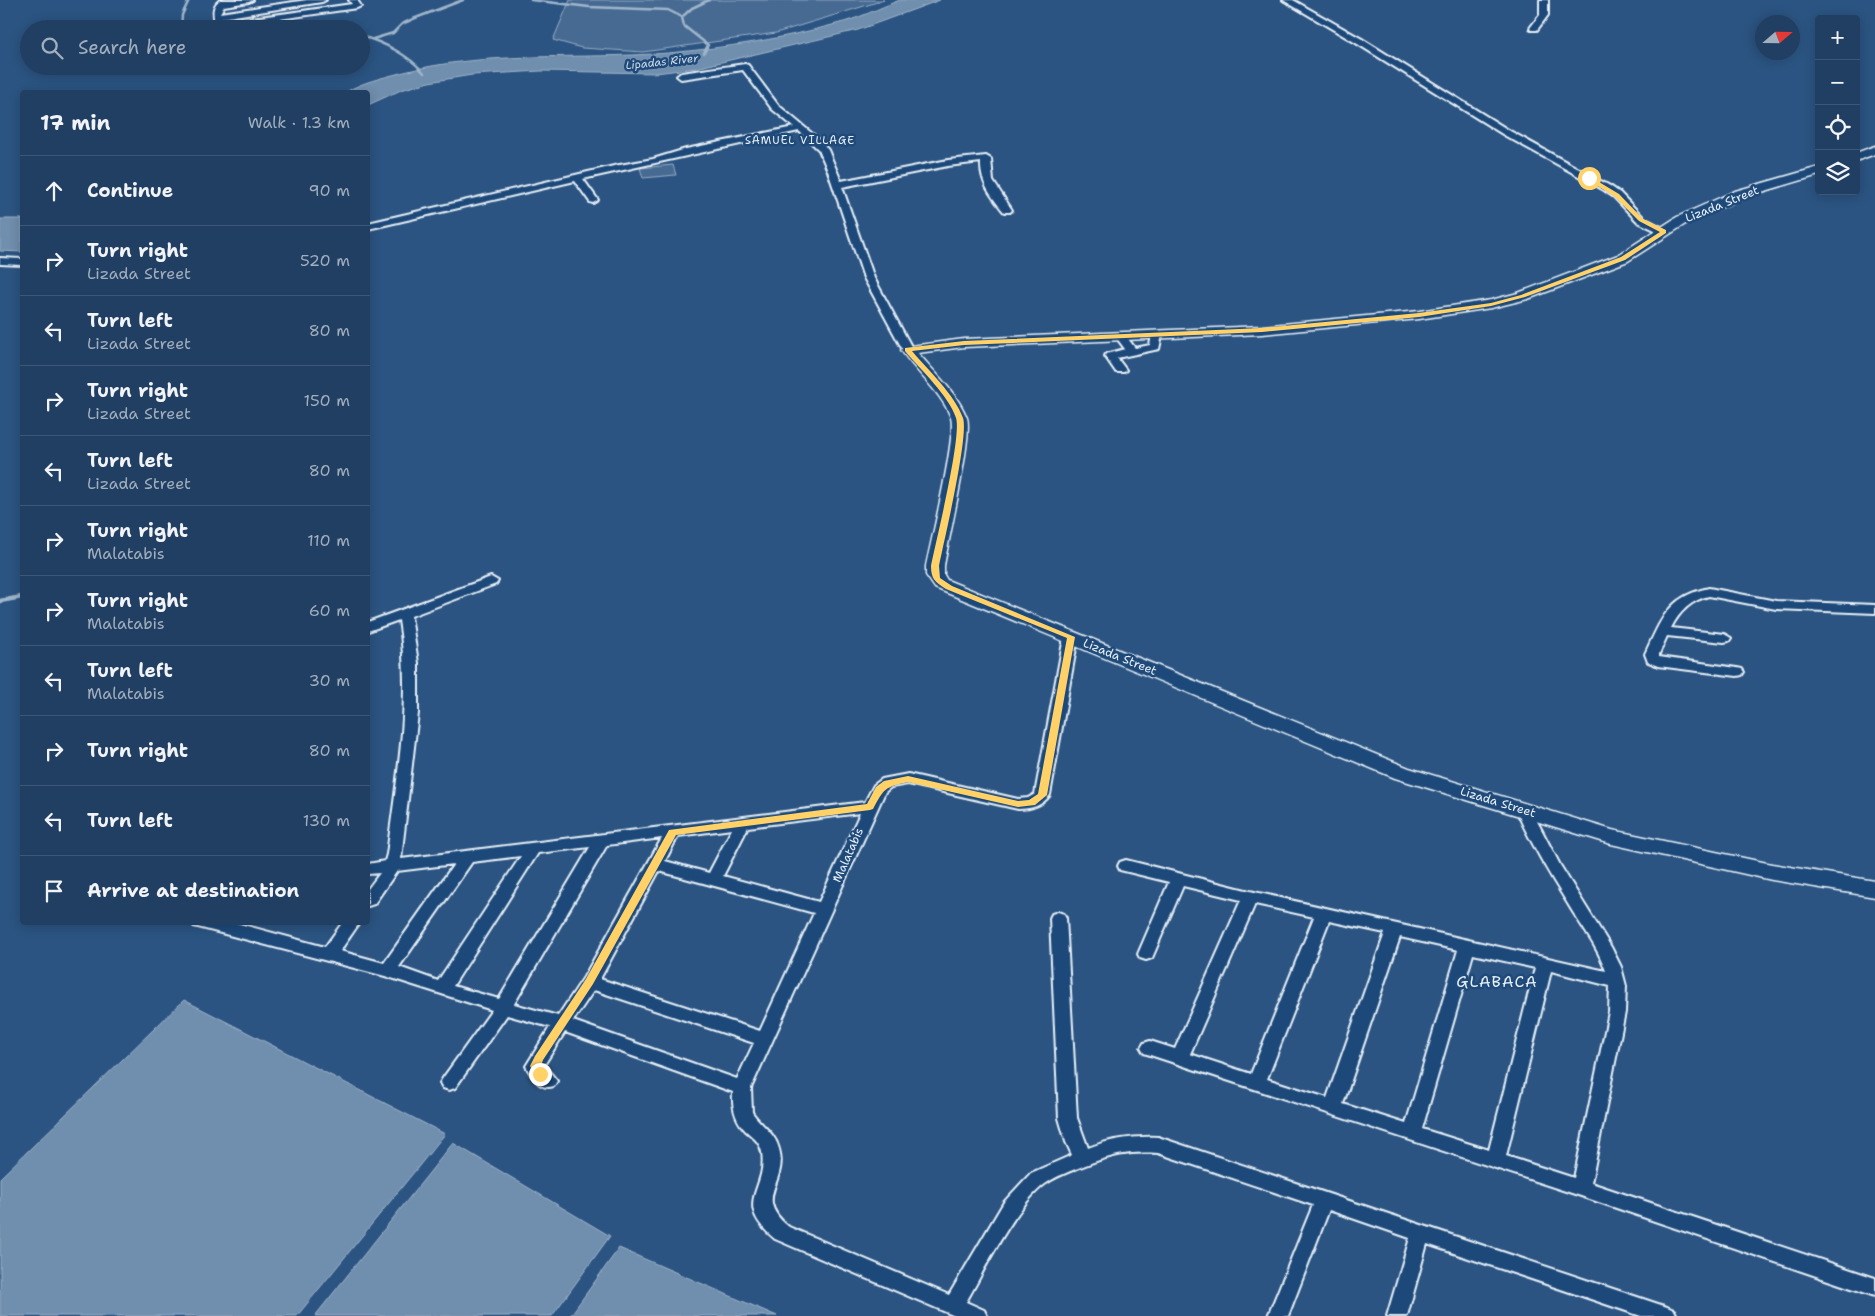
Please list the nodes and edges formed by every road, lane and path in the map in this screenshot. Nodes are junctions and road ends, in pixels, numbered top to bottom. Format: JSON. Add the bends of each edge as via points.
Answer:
{"nodes":[{"id":1,"x":250,"y":0,"type":"edge"},
{"id":2,"x":322,"y":0,"type":"edge"},
{"id":3,"x":353,"y":0,"type":"edge"},
{"id":4,"x":1287,"y":0,"type":"edge"},
{"id":5,"x":1544,"y":0,"type":"edge"},
{"id":6,"x":222,"y":2,"type":"edge"},
{"id":7,"x":217,"y":16,"type":"junction"},
{"id":8,"x":218,"y":20,"type":"edge"},
{"id":9,"x":261,"y":20,"type":"edge"},
{"id":10,"x":1534,"y":28,"type":"dead end"},
{"id":11,"x":681,"y":76,"type":"dead end"},
{"id":12,"x":802,"y":128,"type":"junction"},
{"id":13,"x":1875,"y":150,"type":"edge"},
{"id":14,"x":1860,"y":156,"type":"edge"},
{"id":15,"x":1815,"y":172,"type":"edge"},
{"id":16,"x":578,"y":178,"type":"junction"},
{"id":17,"x":837,"y":184,"type":"junction"},
{"id":18,"x":593,"y":200,"type":"dead end"},
{"id":19,"x":1007,"y":210,"type":"dead end"},
{"id":20,"x":370,"y":226,"type":"edge"},
{"id":21,"x":1664,"y":231,"type":"junction"},
{"id":22,"x":0,"y":261,"type":"edge"},
{"id":23,"x":20,"y":262,"type":"edge"},
{"id":24,"x":1157,"y":335,"type":"junction"},
{"id":25,"x":1121,"y":337,"type":"junction"},
{"id":26,"x":908,"y":350,"type":"junction"},
{"id":27,"x":1132,"y":351,"type":"junction"},
{"id":28,"x":1120,"y":370,"type":"dead end"},
{"id":29,"x":491,"y":581,"type":"dead end"},
{"id":30,"x":1875,"y":609,"type":"edge"},
{"id":31,"x":404,"y":613,"type":"junction"},
{"id":32,"x":370,"y":626,"type":"edge"},
{"id":33,"x":1664,"y":630,"type":"junction"},
{"id":34,"x":1071,"y":637,"type":"junction"},
{"id":35,"x":1724,"y":638,"type":"dead end"},
{"id":36,"x":1737,"y":672,"type":"dead end"},
{"id":37,"x":870,"y":807,"type":"junction"},
{"id":38,"x":1524,"y":810,"type":"junction"},
{"id":39,"x":743,"y":823,"type":"junction"},
{"id":40,"x":673,"y":832,"type":"junction"},
{"id":41,"x":602,"y":840,"type":"junction"},
{"id":42,"x":534,"y":848,"type":"junction"},
{"id":43,"x":468,"y":856,"type":"junction"},
{"id":44,"x":655,"y":864,"type":"junction"},
{"id":45,"x":392,"y":865,"type":"junction"},
{"id":46,"x":1126,"y":866,"type":"dead end"},
{"id":47,"x":370,"y":869,"type":"edge"},
{"id":48,"x":1178,"y":879,"type":"junction"},
{"id":49,"x":713,"y":880,"type":"junction"},
{"id":50,"x":1875,"y":888,"type":"edge"},
{"id":51,"x":370,"y":897,"type":"edge"},
{"id":52,"x":1250,"y":897,"type":"junction"},
{"id":53,"x":823,"y":908,"type":"junction"},
{"id":54,"x":1324,"y":913,"type":"junction"},
{"id":55,"x":1058,"y":918,"type":"dead end"},
{"id":56,"x":350,"y":925,"type":"edge"},
{"id":57,"x":238,"y":926,"type":"edge"},
{"id":58,"x":1394,"y":930,"type":"junction"},
{"id":59,"x":1467,"y":946,"type":"junction"},
{"id":60,"x":330,"y":953,"type":"junction"},
{"id":61,"x":1146,"y":954,"type":"dead end"},
{"id":62,"x":1544,"y":964,"type":"junction"},
{"id":63,"x":388,"y":970,"type":"junction"},
{"id":64,"x":1617,"y":980,"type":"junction"},
{"id":65,"x":590,"y":982,"type":"junction"},
{"id":66,"x":442,"y":989,"type":"junction"},
{"id":67,"x":504,"y":1008,"type":"junction"},
{"id":68,"x":561,"y":1024,"type":"junction"},
{"id":69,"x":764,"y":1039,"type":"junction"},
{"id":70,"x":1150,"y":1048,"type":"dead end"},
{"id":71,"x":1180,"y":1058,"type":"junction"},
{"id":72,"x":548,"y":1081,"type":"dead end"},
{"id":73,"x":449,"y":1083,"type":"dead end"},
{"id":74,"x":1256,"y":1083,"type":"junction"},
{"id":75,"x":742,"y":1088,"type":"junction"},
{"id":76,"x":1333,"y":1108,"type":"junction"},
{"id":77,"x":1412,"y":1134,"type":"junction"},
{"id":78,"x":1083,"y":1157,"type":"junction"},
{"id":79,"x":1496,"y":1160,"type":"junction"},
{"id":80,"x":1581,"y":1188,"type":"junction"},
{"id":81,"x":1324,"y":1200,"type":"junction"},
{"id":82,"x":1420,"y":1233,"type":"junction"},
{"id":83,"x":1875,"y":1287,"type":"edge"},
{"id":84,"x":953,"y":1306,"type":"junction"},
{"id":85,"x":978,"y":1316,"type":"edge"},
{"id":86,"x":1278,"y":1316,"type":"edge"},
{"id":87,"x":1397,"y":1316,"type":"edge"},
{"id":88,"x":1667,"y":1316,"type":"edge"}],
"edges":[{"from":1,"to":6,"type":"street"},
{"from":2,"to":7,"type":"street"},
{"from":3,"to":9,"type":"street","via":[[357,6]]},
{"from":4,"to":21,"type":"street","via":[[1508,133],[1607,188],[1641,220]]},
{"from":5,"to":10,"type":"street","via":[[1544,15]]},
{"from":6,"to":7,"type":"street","via":[[216,9]]},
{"from":7,"to":8,"type":"street"},
{"from":11,"to":12,"type":"street","via":[[745,68],[775,107]]},
{"from":12,"to":16,"type":"street"},
{"from":12,"to":17,"type":"street","via":[[823,150]]},
{"from":13,"to":14,"type":"street"},
{"from":15,"to":21,"type":"street","name":"Lizada Street","via":[[1740,194]]},
{"from":16,"to":18,"type":"street"},
{"from":16,"to":20,"type":"street"},
{"from":17,"to":19,"type":"street","via":[[986,159],[984,173],[987,182]]},
{"from":17,"to":26,"type":"street","via":[[869,278]]},
{"from":21,"to":24,"type":"street","name":"Lizada Street","via":[[1623,258],[1523,296],[1491,304],[1419,315],[1280,328]]},
{"from":22,"to":23,"type":"street"},
{"from":24,"to":25,"type":"street","name":"Lizada Street"},
{"from":24,"to":27,"type":"street","via":[[1155,347]]},
{"from":25,"to":26,"type":"street","name":"Lizada Street","via":[[964,343]]},
{"from":25,"to":27,"type":"street"},
{"from":26,"to":34,"type":"street","name":"Lizada Street","via":[[949,400],[960,419],[959,441],[935,566],[937,580]]},
{"from":27,"to":28,"type":"street","via":[[1110,356]]},
{"from":29,"to":31,"type":"street"},
{"from":30,"to":33,"type":"street","via":[[1776,604],[1700,592],[1679,604]]},
{"from":31,"to":32,"type":"street"},
{"from":31,"to":45,"type":"street","via":[[413,676]]},
{"from":33,"to":35,"type":"street"},
{"from":33,"to":36,"type":"street","via":[[1652,654],[1658,662]]},
{"from":34,"to":37,"type":"street","name":"Malatabis","via":[[1042,795],[1038,800],[1018,804],[908,779],[887,783],[879,789]]},
{"from":34,"to":38,"type":"street","name":"Lizada Street","via":[[1402,773]]},
{"from":37,"to":39,"type":"street"},
{"from":37,"to":53,"type":"street","name":"Malatabis"},
{"from":38,"to":50,"type":"street","name":"Lizada Street","via":[[1620,839],[1772,872]]},
{"from":38,"to":64,"type":"street","via":[[1557,874],[1612,963]]},
{"from":39,"to":40,"type":"street"},
{"from":39,"to":49,"type":"street"},
{"from":40,"to":41,"type":"street"},
{"from":40,"to":44,"type":"street"},
{"from":41,"to":42,"type":"street"},
{"from":41,"to":67,"type":"street"},
{"from":42,"to":43,"type":"street"},
{"from":42,"to":66,"type":"street"},
{"from":43,"to":45,"type":"street"},
{"from":43,"to":63,"type":"street"},
{"from":44,"to":49,"type":"street"},
{"from":44,"to":65,"type":"street"},
{"from":45,"to":47,"type":"street"},
{"from":45,"to":51,"type":"street"},
{"from":46,"to":48,"type":"street"},
{"from":48,"to":52,"type":"street"},
{"from":48,"to":61,"type":"street"},
{"from":49,"to":53,"type":"street"},
{"from":52,"to":54,"type":"street"},
{"from":52,"to":71,"type":"street"},
{"from":53,"to":69,"type":"street","name":"Malatabis"},
{"from":54,"to":58,"type":"street"},
{"from":54,"to":74,"type":"street"},
{"from":55,"to":78,"type":"street","via":[[1068,1118]]},
{"from":56,"to":60,"type":"street"},
{"from":57,"to":60,"type":"street"},
{"from":58,"to":59,"type":"street"},
{"from":58,"to":76,"type":"street"},
{"from":59,"to":62,"type":"street"},
{"from":59,"to":77,"type":"street"},
{"from":60,"to":63,"type":"street"},
{"from":62,"to":64,"type":"street"},
{"from":62,"to":79,"type":"street"},
{"from":63,"to":66,"type":"street"},
{"from":64,"to":80,"type":"street","via":[[1617,1012]]},
{"from":65,"to":68,"type":"street"},
{"from":65,"to":69,"type":"street"},
{"from":66,"to":67,"type":"street"},
{"from":67,"to":68,"type":"street"},
{"from":67,"to":73,"type":"street"},
{"from":68,"to":72,"type":"street","via":[[536,1066]]},
{"from":68,"to":75,"type":"street"},
{"from":69,"to":75,"type":"street","name":"Malatabis"},
{"from":70,"to":71,"type":"street"},
{"from":71,"to":74,"type":"street"},
{"from":74,"to":76,"type":"street"},
{"from":75,"to":84,"type":"street","via":[[741,1109],[745,1119],[764,1137],[771,1152],[762,1200],[763,1211],[773,1227]]},
{"from":76,"to":77,"type":"street"},
{"from":77,"to":79,"type":"street"},
{"from":78,"to":81,"type":"street","via":[[1109,1148],[1158,1145]]},
{"from":78,"to":84,"type":"street","via":[[1038,1179],[1011,1208]]},
{"from":79,"to":80,"type":"street"},
{"from":80,"to":83,"type":"street"},
{"from":81,"to":82,"type":"street"},
{"from":81,"to":86,"type":"street"},
{"from":82,"to":87,"type":"street"},
{"from":82,"to":88,"type":"street"},
{"from":84,"to":85,"type":"street"}]}
